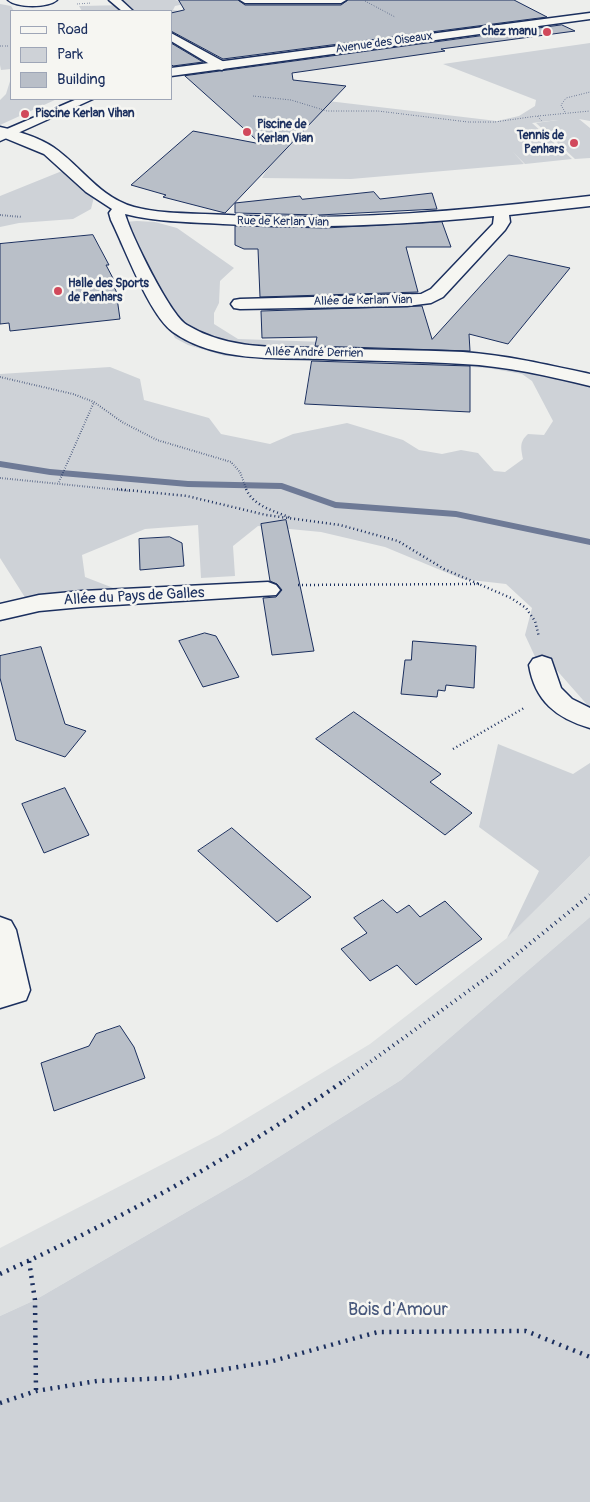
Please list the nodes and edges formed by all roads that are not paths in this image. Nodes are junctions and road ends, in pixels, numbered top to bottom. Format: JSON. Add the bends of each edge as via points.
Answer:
{"nodes":[{"id":1,"x":13,"y":0,"type":"edge"},
{"id":2,"x":53,"y":0,"type":"edge"},
{"id":3,"x":114,"y":0,"type":"edge"},
{"id":4,"x":245,"y":0,"type":"edge"},
{"id":5,"x":341,"y":0,"type":"edge"},
{"id":6,"x":37,"y":7,"type":"edge"},
{"id":7,"x":127,"y":10,"type":"edge"},
{"id":8,"x":590,"y":16,"type":"edge"},
{"id":9,"x":172,"y":37,"type":"edge"},
{"id":10,"x":222,"y":66,"type":"junction"},
{"id":11,"x":173,"y":72,"type":"edge"},
{"id":12,"x":64,"y":100,"type":"edge"},
{"id":13,"x":84,"y":100,"type":"edge"},
{"id":14,"x":2,"y":133,"type":"edge"},
{"id":15,"x":590,"y":201,"type":"edge"},
{"id":16,"x":119,"y":210,"type":"junction"},
{"id":17,"x":501,"y":211,"type":"junction"},
{"id":18,"x":240,"y":304,"type":"dead end"},
{"id":19,"x":590,"y":380,"type":"edge"},
{"id":20,"x":268,"y":590,"type":"road end"},
{"id":21,"x":0,"y":612,"type":"edge"},
{"id":22,"x":542,"y":665,"type":"road end"},
{"id":23,"x":590,"y":718,"type":"edge"},
{"id":24,"x":0,"y":930,"type":"edge"},
{"id":25,"x":0,"y":994,"type":"edge"}],
"edges":[{"from":1,"to":6,"type":"street"},
{"from":2,"to":6,"type":"street"},
{"from":3,"to":7,"type":"street"},
{"from":4,"to":5,"type":"street"},
{"from":8,"to":10,"type":"street","name":"Avenue des Oiseaux"},
{"from":9,"to":10,"type":"street"},
{"from":10,"to":11,"type":"street","name":"Avenue des Oiseaux"},
{"from":12,"to":14,"type":"street"},
{"from":13,"to":14,"type":"street"},
{"from":14,"to":16,"type":"street","name":"Rue de Kerlan Vian","via":[[44,148]]},
{"from":15,"to":17,"type":"street","name":"Rue de Kerlan Vian"},
{"from":16,"to":17,"type":"street","name":"Rue de Kerlan Vian","via":[[291,224]]},
{"from":16,"to":19,"type":"street","name":"Allée André Derrien","via":[[164,312],[179,328],[208,342],[226,348],[266,352],[465,358],[543,369]]},
{"from":17,"to":18,"type":"street","name":"Allée de Kerlan Vian","via":[[499,227],[432,297],[407,301]]},
{"from":20,"to":21,"type":"street","name":"Allée du Pays de Galles","via":[[82,599],[39,603]]},
{"from":22,"to":23,"type":"street","via":[[546,687],[556,702]]},
{"from":24,"to":25,"type":"street","via":[[14,990]]}]}
